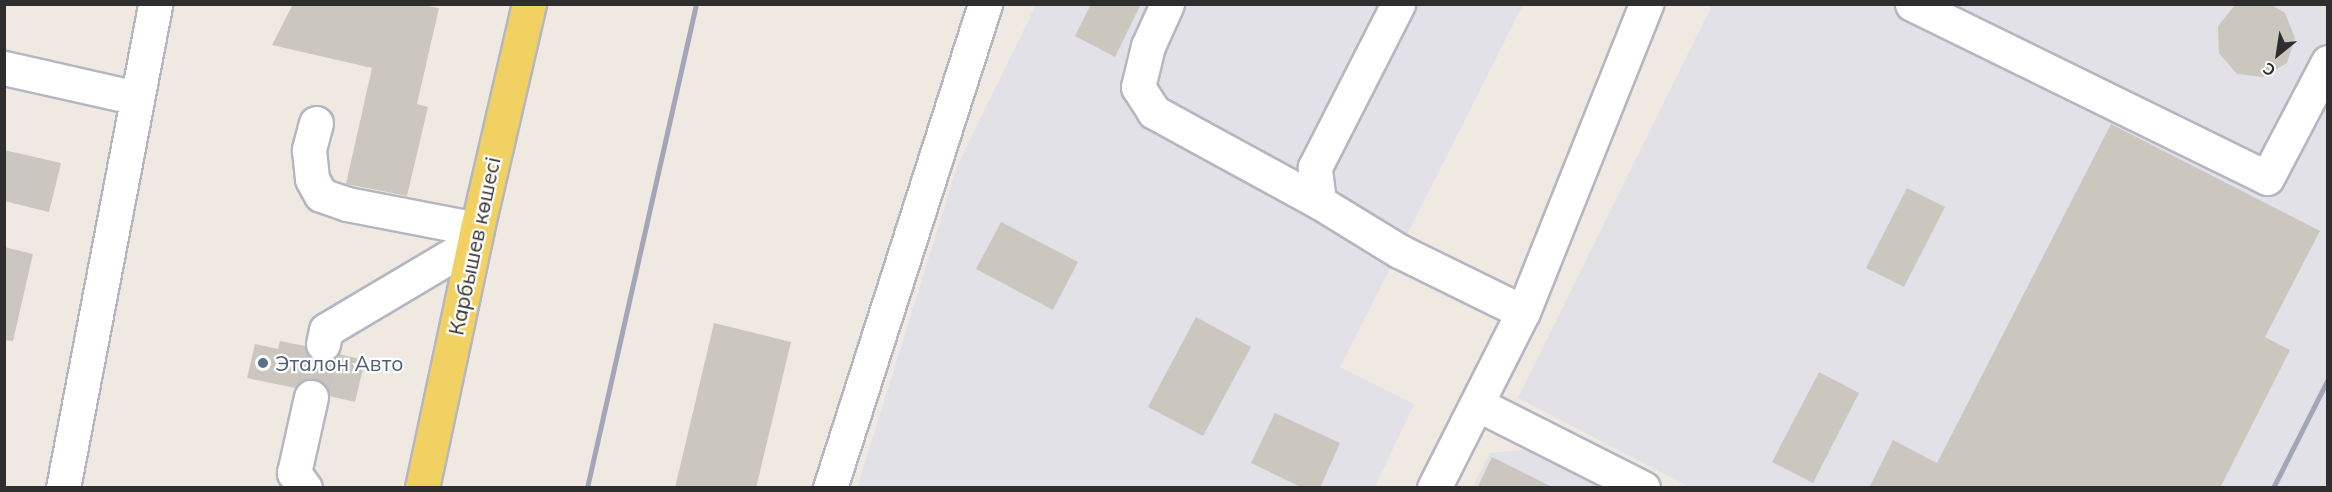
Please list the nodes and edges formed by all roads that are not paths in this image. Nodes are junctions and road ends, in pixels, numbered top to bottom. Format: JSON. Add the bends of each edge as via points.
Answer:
{"nodes":[{"id":1,"x":155,"y":4,"type":"edge"},
{"id":2,"x":528,"y":4,"type":"edge"},
{"id":3,"x":985,"y":4,"type":"edge"},
{"id":4,"x":1167,"y":4,"type":"edge"},
{"id":5,"x":1398,"y":4,"type":"edge"},
{"id":6,"x":1646,"y":4,"type":"edge"},
{"id":7,"x":1912,"y":4,"type":"edge"},
{"id":8,"x":2328,"y":62,"type":"edge"},
{"id":9,"x":4,"y":68,"type":"edge"},
{"id":10,"x":137,"y":98,"type":"junction"},
{"id":11,"x":316,"y":123,"type":"dead end"},
{"id":12,"x":1319,"y":202,"type":"junction"},
{"id":13,"x":476,"y":235,"type":"junction"},
{"id":14,"x":1523,"y":312,"type":"junction"},
{"id":15,"x":323,"y":344,"type":"tunnel mouth"},
{"id":16,"x":311,"y":397,"type":"tunnel mouth"},
{"id":17,"x":1477,"y":404,"type":"junction"},
{"id":18,"x":63,"y":488,"type":"edge"},
{"id":19,"x":305,"y":488,"type":"edge"},
{"id":20,"x":422,"y":488,"type":"edge"},
{"id":21,"x":830,"y":488,"type":"edge"},
{"id":22,"x":1434,"y":488,"type":"edge"},
{"id":23,"x":1643,"y":488,"type":"edge"}],
"edges":[{"from":1,"to":10,"type":"street"},
{"from":2,"to":13,"type":"main road","name":"Карбышев көшесі"},
{"from":3,"to":21,"type":"street"},
{"from":4,"to":12,"type":"street","via":[[1148,46],[1138,87],[1154,112]]},
{"from":5,"to":12,"type":"street","via":[[1315,167]]},
{"from":6,"to":14,"type":"street"},
{"from":7,"to":8,"type":"street","via":[[2267,178]]},
{"from":9,"to":10,"type":"street"},
{"from":10,"to":18,"type":"street"},
{"from":11,"to":13,"type":"street","via":[[309,150],[312,179],[321,195]]},
{"from":12,"to":14,"type":"street","via":[[1399,251]]},
{"from":13,"to":15,"type":"street","via":[[326,330]]},
{"from":13,"to":20,"type":"main road","name":"Карбышев көшесі"},
{"from":14,"to":17,"type":"street"},
{"from":16,"to":19,"type":"street","via":[[294,473]]},
{"from":17,"to":22,"type":"street"},
{"from":17,"to":23,"type":"street"}]}
